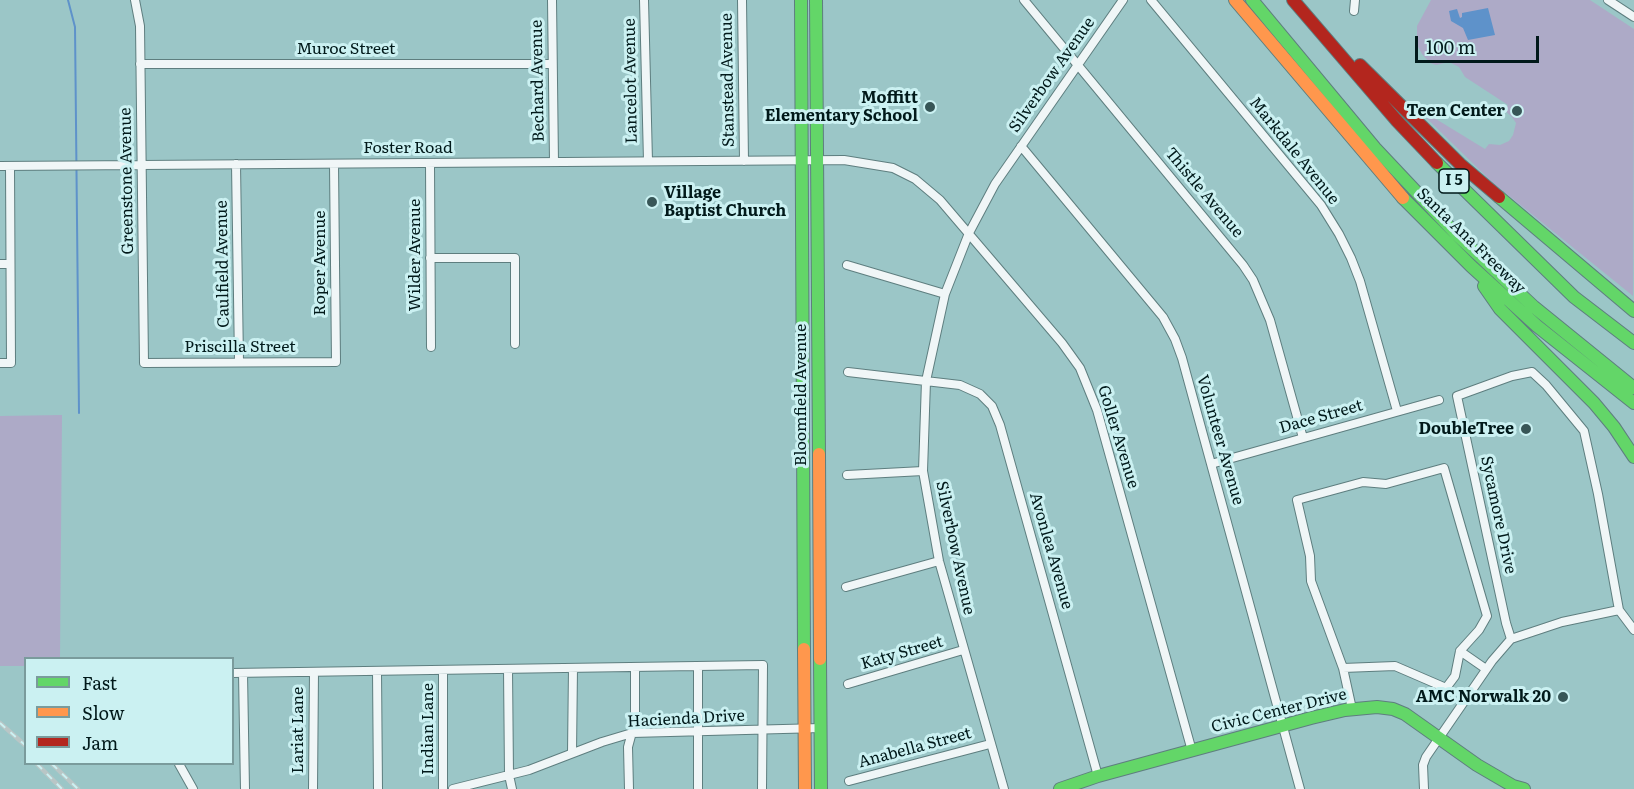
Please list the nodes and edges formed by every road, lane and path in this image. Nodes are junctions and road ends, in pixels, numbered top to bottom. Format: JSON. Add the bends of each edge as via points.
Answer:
{"nodes":[{"id":1,"x":135,"y":0,"type":"edge"},
{"id":2,"x":552,"y":0,"type":"edge"},
{"id":3,"x":645,"y":0,"type":"edge"},
{"id":4,"x":742,"y":0,"type":"edge"},
{"id":5,"x":801,"y":0,"type":"edge"},
{"id":6,"x":816,"y":0,"type":"edge"},
{"id":7,"x":1024,"y":0,"type":"edge"},
{"id":8,"x":1123,"y":0,"type":"edge"},
{"id":9,"x":1151,"y":0,"type":"edge"},
{"id":10,"x":1235,"y":0,"type":"edge"},
{"id":11,"x":1252,"y":0,"type":"edge"},
{"id":12,"x":1294,"y":0,"type":"edge"},
{"id":13,"x":1355,"y":0,"type":"edge"},
{"id":14,"x":1608,"y":0,"type":"edge"},
{"id":15,"x":1354,"y":11,"type":"dead end"},
{"id":16,"x":1634,"y":17,"type":"edge"},
{"id":17,"x":1077,"y":63,"type":"junction"},
{"id":18,"x":141,"y":64,"type":"junction"},
{"id":19,"x":552,"y":64,"type":"junction"},
{"id":20,"x":802,"y":65,"type":"junction"},
{"id":21,"x":816,"y":66,"type":"junction"},
{"id":22,"x":1021,"y":146,"type":"junction"},
{"id":23,"x":801,"y":160,"type":"junction"},
{"id":24,"x":817,"y":160,"type":"junction"},
{"id":25,"x":648,"y":161,"type":"junction"},
{"id":26,"x":744,"y":161,"type":"junction"},
{"id":27,"x":554,"y":162,"type":"junction"},
{"id":28,"x":430,"y":163,"type":"junction"},
{"id":29,"x":334,"y":164,"type":"junction"},
{"id":30,"x":142,"y":165,"type":"junction"},
{"id":31,"x":236,"y":165,"type":"junction"},
{"id":32,"x":0,"y":166,"type":"edge"},
{"id":33,"x":10,"y":166,"type":"junction"},
{"id":34,"x":969,"y":233,"type":"junction"},
{"id":35,"x":803,"y":256,"type":"junction"},
{"id":36,"x":817,"y":257,"type":"junction"},
{"id":37,"x":430,"y":258,"type":"junction"},
{"id":38,"x":0,"y":264,"type":"edge"},
{"id":39,"x":10,"y":264,"type":"junction"},
{"id":40,"x":847,"y":265,"type":"dead end"},
{"id":41,"x":1471,"y":266,"type":"junction"},
{"id":42,"x":945,"y":294,"type":"junction"},
{"id":43,"x":1634,"y":311,"type":"edge"},
{"id":44,"x":1634,"y":343,"type":"edge"},
{"id":45,"x":515,"y":344,"type":"dead end"},
{"id":46,"x":431,"y":347,"type":"dead end"},
{"id":47,"x":239,"y":362,"type":"junction"},
{"id":48,"x":336,"y":362,"type":"joint"},
{"id":49,"x":0,"y":363,"type":"edge"},
{"id":50,"x":144,"y":363,"type":"joint"},
{"id":51,"x":804,"y":369,"type":"junction"},
{"id":52,"x":817,"y":369,"type":"junction"},
{"id":53,"x":848,"y":372,"type":"dead end"},
{"id":54,"x":926,"y":381,"type":"junction"},
{"id":55,"x":1634,"y":388,"type":"edge"},
{"id":56,"x":1439,"y":400,"type":"dead end"},
{"id":57,"x":1634,"y":403,"type":"edge"},
{"id":58,"x":1397,"y":411,"type":"junction"},
{"id":59,"x":1303,"y":438,"type":"junction"},
{"id":60,"x":1634,"y":457,"type":"edge"},
{"id":61,"x":1211,"y":464,"type":"junction"},
{"id":62,"x":923,"y":471,"type":"junction"},
{"id":63,"x":847,"y":475,"type":"dead end"},
{"id":64,"x":939,"y":561,"type":"junction"},
{"id":65,"x":846,"y":587,"type":"dead end"},
{"id":66,"x":1619,"y":610,"type":"junction"},
{"id":67,"x":1634,"y":630,"type":"edge"},
{"id":68,"x":1511,"y":639,"type":"junction"},
{"id":69,"x":963,"y":650,"type":"junction"},
{"id":70,"x":1460,"y":651,"type":"junction"},
{"id":71,"x":803,"y":654,"type":"junction"},
{"id":72,"x":820,"y":655,"type":"junction"},
{"id":73,"x":698,"y":666,"type":"junction"},
{"id":74,"x":635,"y":667,"type":"junction"},
{"id":75,"x":573,"y":668,"type":"junction"},
{"id":76,"x":1342,"y":668,"type":"junction"},
{"id":77,"x":508,"y":669,"type":"junction"},
{"id":78,"x":1486,"y":669,"type":"junction"},
{"id":79,"x":443,"y":670,"type":"junction"},
{"id":80,"x":377,"y":671,"type":"junction"},
{"id":81,"x":314,"y":672,"type":"junction"},
{"id":82,"x":234,"y":673,"type":"edge"},
{"id":83,"x":243,"y":673,"type":"junction"},
{"id":84,"x":848,"y":684,"type":"dead end"},
{"id":85,"x":1352,"y":709,"type":"junction"},
{"id":86,"x":1284,"y":727,"type":"junction"},
{"id":87,"x":804,"y":728,"type":"junction"},
{"id":88,"x":821,"y":728,"type":"junction"},
{"id":89,"x":698,"y":730,"type":"junction"},
{"id":90,"x":762,"y":730,"type":"junction"},
{"id":91,"x":632,"y":733,"type":"junction"},
{"id":92,"x":1440,"y":737,"type":"junction"},
{"id":93,"x":990,"y":744,"type":"junction"},
{"id":94,"x":1192,"y":751,"type":"junction"},
{"id":95,"x":572,"y":753,"type":"junction"},
{"id":96,"x":180,"y":765,"type":"edge"},
{"id":97,"x":509,"y":774,"type":"junction"},
{"id":98,"x":1098,"y":776,"type":"junction"},
{"id":99,"x":849,"y":781,"type":"dead end"},
{"id":100,"x":471,"y":787,"type":"edge"},
{"id":101,"x":193,"y":789,"type":"edge"},
{"id":102,"x":245,"y":789,"type":"edge"},
{"id":103,"x":313,"y":789,"type":"edge"},
{"id":104,"x":378,"y":789,"type":"edge"},
{"id":105,"x":443,"y":789,"type":"edge"},
{"id":106,"x":453,"y":789,"type":"edge"},
{"id":107,"x":512,"y":789,"type":"edge"},
{"id":108,"x":629,"y":789,"type":"edge"},
{"id":109,"x":698,"y":789,"type":"edge"},
{"id":110,"x":762,"y":789,"type":"edge"},
{"id":111,"x":805,"y":789,"type":"edge"},
{"id":112,"x":821,"y":789,"type":"edge"},
{"id":113,"x":1004,"y":789,"type":"edge"},
{"id":114,"x":1060,"y":789,"type":"edge"},
{"id":115,"x":1300,"y":789,"type":"edge"},
{"id":116,"x":1424,"y":789,"type":"edge"},
{"id":117,"x":1524,"y":789,"type":"edge"}],
"edges":[{"from":1,"to":18,"type":"street","name":"Greenstone Avenue"},
{"from":2,"to":19,"type":"street","name":"Bechard Avenue"},
{"from":3,"to":25,"type":"street","name":"Lancelot Avenue"},
{"from":4,"to":26,"type":"street","name":"Stanstead Avenue"},
{"from":5,"to":20,"type":"main road","name":"Bloomfield Avenue"},
{"from":6,"to":21,"type":"main road","name":"Bloomfield Avenue"},
{"from":7,"to":17,"type":"street","name":"Thistle Avenue"},
{"from":8,"to":17,"type":"street","name":"Silverbow Avenue"},
{"from":9,"to":58,"type":"street","name":"Markdale Avenue","via":[[1321,206],[1339,234],[1360,281]]},
{"from":10,"to":41,"type":"main road","name":"Santa Ana Freeway","via":[[1396,191]]},
{"from":11,"to":55,"type":"main road","via":[[1368,140],[1455,233],[1534,307]]},
{"from":12,"to":43,"type":"main road","via":[[1460,164]]},
{"from":12,"to":44,"type":"main road","name":"Santa Ana Freeway","number":"I 5","via":[[1448,175],[1574,297]]},
{"from":13,"to":15,"type":"street"},
{"from":14,"to":16,"type":"street"},
{"from":17,"to":22,"type":"street","name":"Silverbow Avenue"},
{"from":17,"to":59,"type":"street","name":"Thistle Avenue","via":[[1253,280],[1270,320]]},
{"from":18,"to":19,"type":"street","name":"Muroc Street"},
{"from":18,"to":30,"type":"street","name":"Greenstone Avenue"},
{"from":19,"to":27,"type":"street","name":"Bechard Avenue"},
{"from":20,"to":21,"type":"main road"},
{"from":20,"to":23,"type":"main road","name":"Bloomfield Avenue"},
{"from":21,"to":24,"type":"main road","name":"Bloomfield Avenue"},
{"from":22,"to":34,"type":"street","name":"Silverbow Avenue","via":[[994,184]]},
{"from":22,"to":61,"type":"street","name":"Volunteer Avenue","via":[[1163,317],[1182,358]]},
{"from":23,"to":24,"type":"street","name":"Foster Road"},
{"from":23,"to":26,"type":"street","name":"Foster Road"},
{"from":23,"to":35,"type":"main road","name":"Bloomfield Avenue"},
{"from":24,"to":34,"type":"street","name":"Goller Avenue","via":[[852,160],[892,168],[915,179]]},
{"from":24,"to":36,"type":"main road","name":"Bloomfield Avenue"},
{"from":25,"to":26,"type":"street","name":"Foster Road"},
{"from":25,"to":27,"type":"street","name":"Foster Road"},
{"from":27,"to":28,"type":"street","name":"Foster Road"},
{"from":28,"to":29,"type":"street","name":"Foster Road"},
{"from":28,"to":37,"type":"street","name":"Wilder Avenue"},
{"from":29,"to":31,"type":"street","name":"Foster Road"},
{"from":29,"to":48,"type":"street","name":"Roper Avenue"},
{"from":30,"to":31,"type":"street","name":"Foster Road"},
{"from":30,"to":33,"type":"street","name":"Foster Road"},
{"from":30,"to":50,"type":"street","name":"Greenstone Avenue"},
{"from":31,"to":47,"type":"street","name":"Caulfield Avenue"},
{"from":32,"to":33,"type":"street","name":"Foster Road"},
{"from":33,"to":39,"type":"street"},
{"from":34,"to":42,"type":"street","name":"Silverbow Avenue"},
{"from":34,"to":94,"type":"street","name":"Goller Avenue","via":[[1080,368],[1097,411]]},
{"from":35,"to":36,"type":"main road"},
{"from":35,"to":51,"type":"main road","name":"Bloomfield Avenue"},
{"from":36,"to":52,"type":"main road","name":"Bloomfield Avenue"},
{"from":37,"to":45,"type":"street","via":[[515,258]]},
{"from":37,"to":46,"type":"street","name":"Wilder Avenue"},
{"from":38,"to":39,"type":"street"},
{"from":39,"to":49,"type":"street","via":[[11,363]]},
{"from":40,"to":42,"type":"street"},
{"from":41,"to":57,"type":"main road","name":"Santa Ana Freeway","via":[[1537,326]]},
{"from":41,"to":60,"type":"main road","via":[[1500,309],[1594,403]]},
{"from":42,"to":54,"type":"street","name":"Silverbow Avenue"},
{"from":47,"to":48,"type":"street","name":"Priscilla Street"},
{"from":47,"to":50,"type":"street","name":"Priscilla Street"},
{"from":51,"to":52,"type":"main road"},
{"from":51,"to":71,"type":"main road","name":"Bloomfield Avenue"},
{"from":52,"to":72,"type":"main road","name":"Bloomfield Avenue"},
{"from":53,"to":54,"type":"street","name":"Avonlea Avenue"},
{"from":54,"to":62,"type":"street","name":"Silverbow Avenue"},
{"from":54,"to":98,"type":"street","name":"Avonlea Avenue","via":[[960,385],[980,394],[992,406]]},
{"from":56,"to":58,"type":"street","name":"Dace Street"},
{"from":58,"to":59,"type":"street","name":"Dace Street"},
{"from":59,"to":61,"type":"street","name":"Dace Street"},
{"from":61,"to":86,"type":"street","name":"Volunteer Avenue"},
{"from":62,"to":63,"type":"street"},
{"from":62,"to":64,"type":"street","name":"Silverbow Avenue"},
{"from":64,"to":65,"type":"street"},
{"from":64,"to":69,"type":"street","name":"Silverbow Avenue"},
{"from":66,"to":67,"type":"street"},
{"from":66,"to":68,"type":"street","via":[[1562,622]]},
{"from":66,"to":68,"type":"street","name":"Sycamore Drive","via":[[1584,431],[1532,372],[1512,376],[1457,396]]},
{"from":68,"to":78,"type":"street"},
{"from":69,"to":84,"type":"street","name":"Katy Street"},
{"from":69,"to":93,"type":"street","name":"Silverbow Avenue"},
{"from":70,"to":76,"type":"street","via":[[1455,676],[1446,688],[1395,666]]},
{"from":70,"to":76,"type":"street","via":[[1487,616],[1444,468],[1386,484],[1363,482],[1297,500],[1310,556],[1311,581]]},
{"from":70,"to":78,"type":"street"},
{"from":71,"to":72,"type":"main road"},
{"from":71,"to":87,"type":"main road","name":"Bloomfield Avenue"},
{"from":72,"to":88,"type":"main road","name":"Bloomfield Avenue"},
{"from":73,"to":74,"type":"street"},
{"from":73,"to":89,"type":"street"},
{"from":73,"to":90,"type":"street","via":[[763,664]]},
{"from":74,"to":75,"type":"street"},
{"from":74,"to":91,"type":"street"},
{"from":75,"to":77,"type":"street"},
{"from":75,"to":95,"type":"street"},
{"from":76,"to":85,"type":"street"},
{"from":77,"to":79,"type":"street"},
{"from":77,"to":97,"type":"street"},
{"from":78,"to":92,"type":"street"},
{"from":79,"to":80,"type":"street"},
{"from":79,"to":105,"type":"street","name":"Indian Lane"},
{"from":80,"to":81,"type":"street"},
{"from":80,"to":104,"type":"street"},
{"from":81,"to":83,"type":"street"},
{"from":81,"to":103,"type":"street","name":"Lariat Lane"},
{"from":82,"to":83,"type":"street"},
{"from":83,"to":102,"type":"street"},
{"from":85,"to":86,"type":"main road","name":"Civic Center Drive"},
{"from":85,"to":92,"type":"main road","name":"Civic Center Drive","via":[[1393,709]]},
{"from":86,"to":94,"type":"main road","name":"Civic Center Drive"},
{"from":86,"to":115,"type":"street","name":"Volunteer Avenue"},
{"from":87,"to":88,"type":"street","name":"Hacienda Drive"},
{"from":87,"to":90,"type":"street","name":"Hacienda Drive"},
{"from":87,"to":111,"type":"main road","name":"Bloomfield Avenue"},
{"from":88,"to":112,"type":"main road","name":"Bloomfield Avenue"},
{"from":89,"to":90,"type":"street","name":"Hacienda Drive"},
{"from":89,"to":91,"type":"street","name":"Hacienda Drive"},
{"from":89,"to":109,"type":"street"},
{"from":90,"to":110,"type":"street"},
{"from":91,"to":95,"type":"street","name":"Hacienda Drive"},
{"from":91,"to":108,"type":"street","via":[[628,747]]},
{"from":92,"to":116,"type":"street","via":[[1424,761]]},
{"from":92,"to":117,"type":"main road","name":"Civic Center Drive","via":[[1477,765]]},
{"from":93,"to":99,"type":"street","name":"Anabella Street"},
{"from":93,"to":113,"type":"street","name":"Silverbow Avenue"},
{"from":94,"to":98,"type":"main road","name":"Civic Center Drive"},
{"from":95,"to":97,"type":"street","name":"Hacienda Drive"},
{"from":96,"to":101,"type":"street"},
{"from":97,"to":100,"type":"street","name":"Hacienda Drive"},
{"from":97,"to":107,"type":"street"},
{"from":98,"to":114,"type":"main road","name":"Civic Center Drive"},
{"from":100,"to":106,"type":"street","name":"Hacienda Drive"}]}
